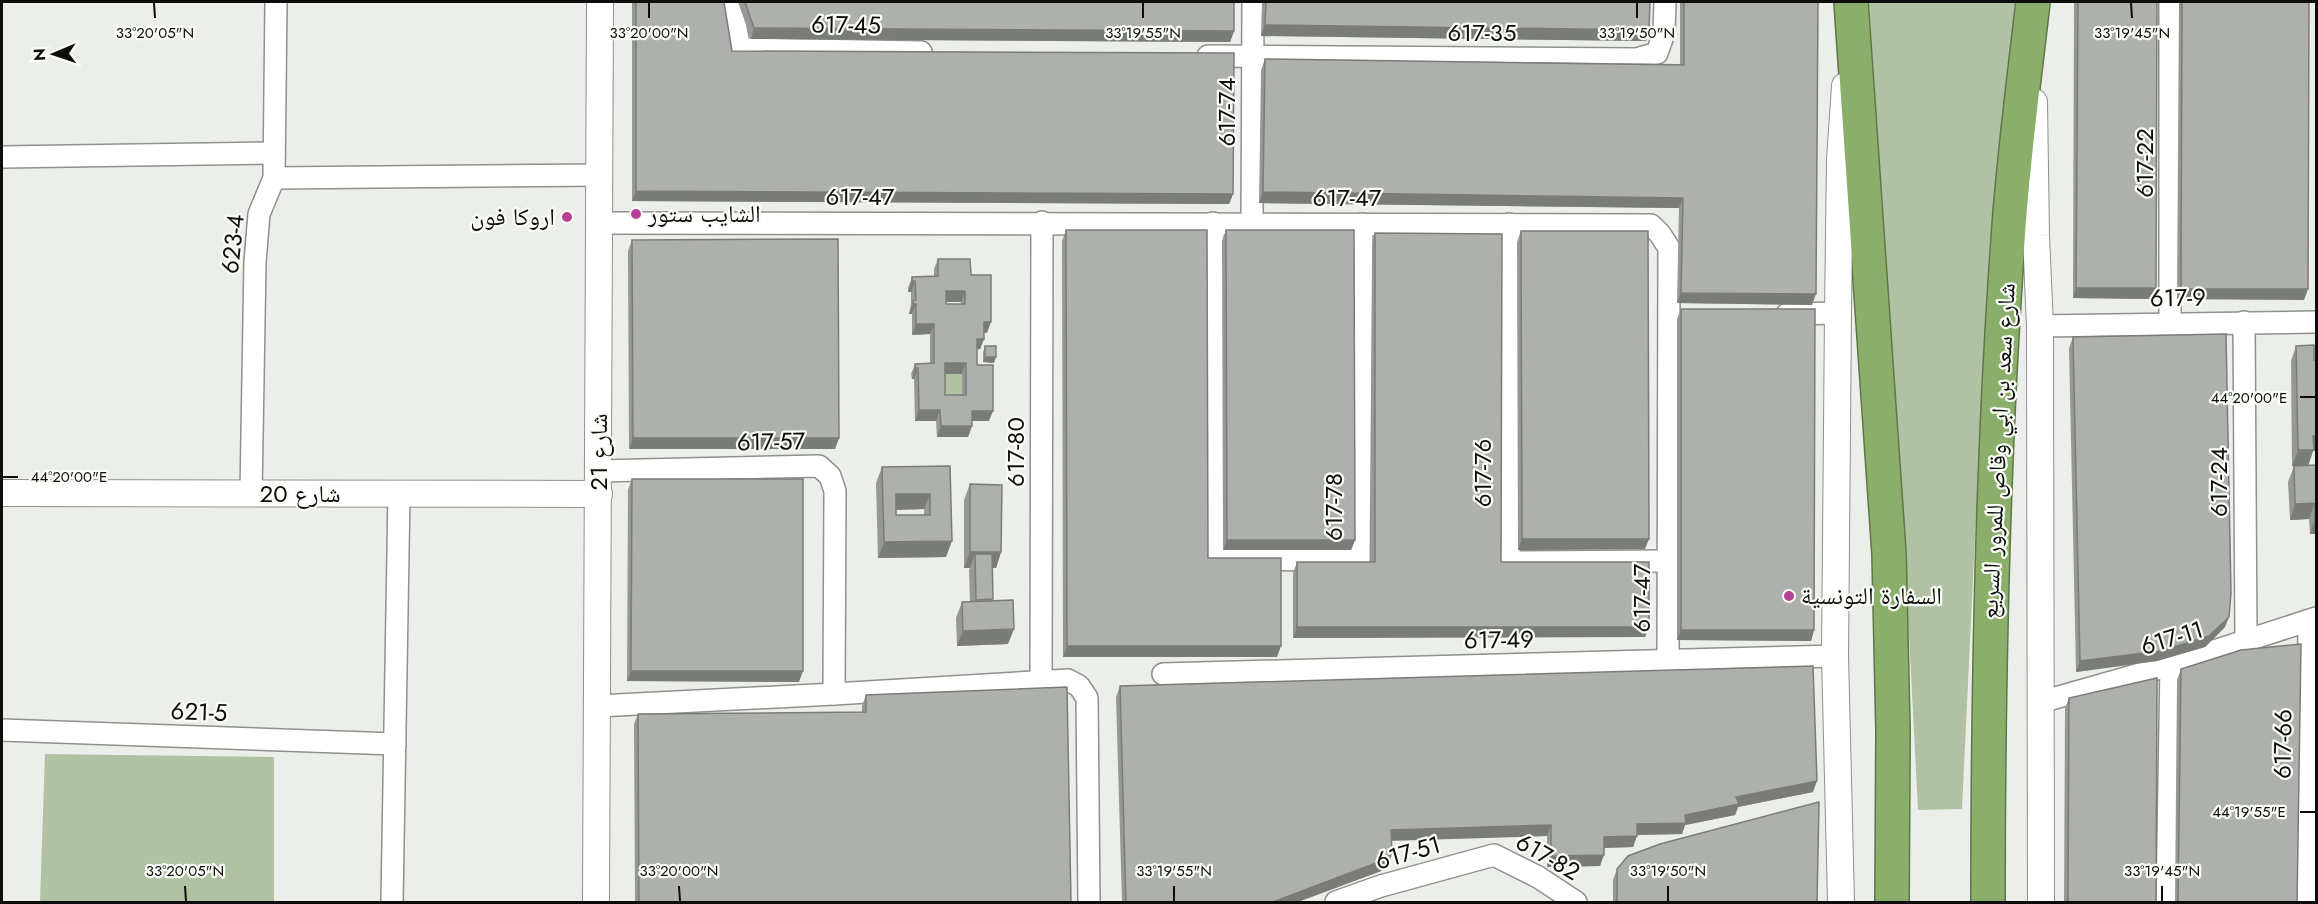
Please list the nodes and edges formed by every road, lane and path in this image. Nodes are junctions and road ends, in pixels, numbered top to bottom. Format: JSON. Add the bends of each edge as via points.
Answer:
{"nodes":[{"id":1,"x":276,"y":2,"type":"edge"},
{"id":2,"x":600,"y":2,"type":"edge"},
{"id":3,"x":730,"y":2,"type":"edge"},
{"id":4,"x":1253,"y":2,"type":"edge"},
{"id":5,"x":1665,"y":2,"type":"edge"},
{"id":6,"x":1850,"y":2,"type":"edge"},
{"id":7,"x":2033,"y":2,"type":"edge"},
{"id":8,"x":2170,"y":2,"type":"edge"},
{"id":9,"x":942,"y":52,"type":"edge"},
{"id":10,"x":1193,"y":56,"type":"edge"},
{"id":11,"x":1252,"y":57,"type":"junction"},
{"id":12,"x":274,"y":153,"type":"junction"},
{"id":13,"x":2,"y":156,"type":"edge"},
{"id":14,"x":600,"y":175,"type":"junction"},
{"id":15,"x":274,"y":177,"type":"junction"},
{"id":16,"x":1042,"y":222,"type":"junction"},
{"id":17,"x":599,"y":223,"type":"junction"},
{"id":18,"x":1213,"y":223,"type":"junction"},
{"id":19,"x":1252,"y":223,"type":"junction"},
{"id":20,"x":1362,"y":224,"type":"junction"},
{"id":21,"x":1509,"y":224,"type":"junction"},
{"id":22,"x":1838,"y":313,"type":"junction"},
{"id":23,"x":1771,"y":314,"type":"edge"},
{"id":24,"x":1670,"y":315,"type":"junction"},
{"id":25,"x":1692,"y":315,"type":"edge"},
{"id":26,"x":2244,"y":322,"type":"junction"},
{"id":27,"x":2316,"y":322,"type":"edge"},
{"id":28,"x":2170,"y":324,"type":"junction"},
{"id":29,"x":2040,"y":326,"type":"junction"},
{"id":30,"x":598,"y":483,"type":"junction"},
{"id":31,"x":2,"y":493,"type":"edge"},
{"id":32,"x":251,"y":493,"type":"junction"},
{"id":33,"x":399,"y":494,"type":"junction"},
{"id":34,"x":1668,"y":561,"type":"junction"},
{"id":35,"x":2313,"y":620,"type":"edge"},
{"id":36,"x":2246,"y":642,"type":"junction"},
{"id":37,"x":1835,"y":656,"type":"junction"},
{"id":38,"x":1668,"y":661,"type":"junction"},
{"id":39,"x":2171,"y":665,"type":"junction"},
{"id":40,"x":1163,"y":674,"type":"dead end"},
{"id":41,"x":1041,"y":681,"type":"junction"},
{"id":42,"x":834,"y":694,"type":"junction"},
{"id":43,"x":2042,"y":702,"type":"junction"},
{"id":44,"x":598,"y":706,"type":"junction"},
{"id":45,"x":2,"y":730,"type":"edge"},
{"id":46,"x":394,"y":744,"type":"junction"},
{"id":47,"x":1494,"y":855,"type":"joint"},
{"id":48,"x":392,"y":903,"type":"edge"},
{"id":49,"x":597,"y":903,"type":"edge"},
{"id":50,"x":1089,"y":903,"type":"edge"},
{"id":51,"x":1336,"y":903,"type":"edge"},
{"id":52,"x":1576,"y":903,"type":"edge"},
{"id":53,"x":1840,"y":903,"type":"edge"},
{"id":54,"x":1893,"y":903,"type":"edge"},
{"id":55,"x":1988,"y":903,"type":"edge"},
{"id":56,"x":2041,"y":903,"type":"edge"},
{"id":57,"x":2167,"y":903,"type":"edge"},
{"id":58,"x":2307,"y":903,"type":"edge"}],
"edges":[{"from":1,"to":12,"type":"street","name":"623-4"},
{"from":2,"to":14,"type":"street","name":"شارع 21"},
{"from":3,"to":9,"type":"street","name":"617-45","via":[[740,49]]},
{"from":4,"to":11,"type":"street","name":"617-74"},
{"from":5,"to":11,"type":"street","name":"617-35","via":[[1664,33],[1657,53],[1636,59]]},
{"from":6,"to":22,"type":"street","via":[[1840,160]]},
{"from":6,"to":54,"type":"highway","via":[[1889,554]]},
{"from":7,"to":29,"type":"street"},
{"from":7,"to":55,"type":"highway","name":"شارع سعد بن ابي وقاص للمرور السريع","via":[[2008,238],[1995,444]]},
{"from":8,"to":28,"type":"street","name":"617-22"},
{"from":10,"to":11,"type":"street"},
{"from":11,"to":19,"type":"street","name":"617-74"},
{"from":12,"to":13,"type":"street"},
{"from":12,"to":15,"type":"street","name":"623-4"},
{"from":14,"to":15,"type":"street"},
{"from":14,"to":17,"type":"street","name":"شارع 21"},
{"from":15,"to":32,"type":"street","name":"623-4","via":[[259,214],[255,262]]},
{"from":16,"to":17,"type":"street","name":"617-47"},
{"from":16,"to":18,"type":"street","name":"617-47"},
{"from":16,"to":41,"type":"street","name":"617-80"},
{"from":17,"to":30,"type":"street","name":"شارع 21"},
{"from":18,"to":19,"type":"street","name":"617-47"},
{"from":18,"to":20,"type":"street","name":"617-78","via":[[1213,559],[1288,561],[1359,560]]},
{"from":19,"to":20,"type":"street","name":"617-47"},
{"from":20,"to":21,"type":"street","name":"617-47"},
{"from":21,"to":24,"type":"street","name":"617-47","via":[[1650,225],[1670,248]]},
{"from":21,"to":34,"type":"street","name":"617-76","via":[[1509,562]]},
{"from":22,"to":23,"type":"street"},
{"from":22,"to":37,"type":"street"},
{"from":24,"to":25,"type":"street"},
{"from":24,"to":34,"type":"street","name":"617-47"},
{"from":26,"to":27,"type":"street","name":"617-9"},
{"from":26,"to":28,"type":"street","name":"617-9"},
{"from":26,"to":36,"type":"street","name":"617-24"},
{"from":28,"to":29,"type":"street","name":"617-9"},
{"from":29,"to":43,"type":"street"},
{"from":30,"to":33,"type":"street","name":"شارع 20"},
{"from":30,"to":42,"type":"street","name":"617-57","via":[[819,466],[830,476],[835,491]]},
{"from":30,"to":44,"type":"street","name":"شارع 21"},
{"from":31,"to":32,"type":"street","name":"شارع 20"},
{"from":32,"to":33,"type":"street","name":"شارع 20"},
{"from":33,"to":46,"type":"street"},
{"from":34,"to":38,"type":"street","name":"617-47"},
{"from":35,"to":36,"type":"street","name":"617-11"},
{"from":35,"to":58,"type":"street","name":"617-66"},
{"from":36,"to":39,"type":"street","name":"617-11"},
{"from":37,"to":38,"type":"street","name":"617-49"},
{"from":37,"to":53,"type":"street"},
{"from":38,"to":40,"type":"street","name":"617-49"},
{"from":39,"to":43,"type":"street","name":"617-11"},
{"from":39,"to":57,"type":"street"},
{"from":41,"to":42,"type":"street"},
{"from":41,"to":50,"type":"street","via":[[1068,680],[1088,698]]},
{"from":42,"to":44,"type":"street"},
{"from":43,"to":56,"type":"street"},
{"from":44,"to":49,"type":"street","name":"شارع 21"},
{"from":45,"to":46,"type":"street","name":"621-5"},
{"from":46,"to":48,"type":"street"},
{"from":47,"to":51,"type":"street","name":"617-51","via":[[1381,886]]},
{"from":47,"to":52,"type":"street","name":"617-82","via":[[1538,877]]}]}
